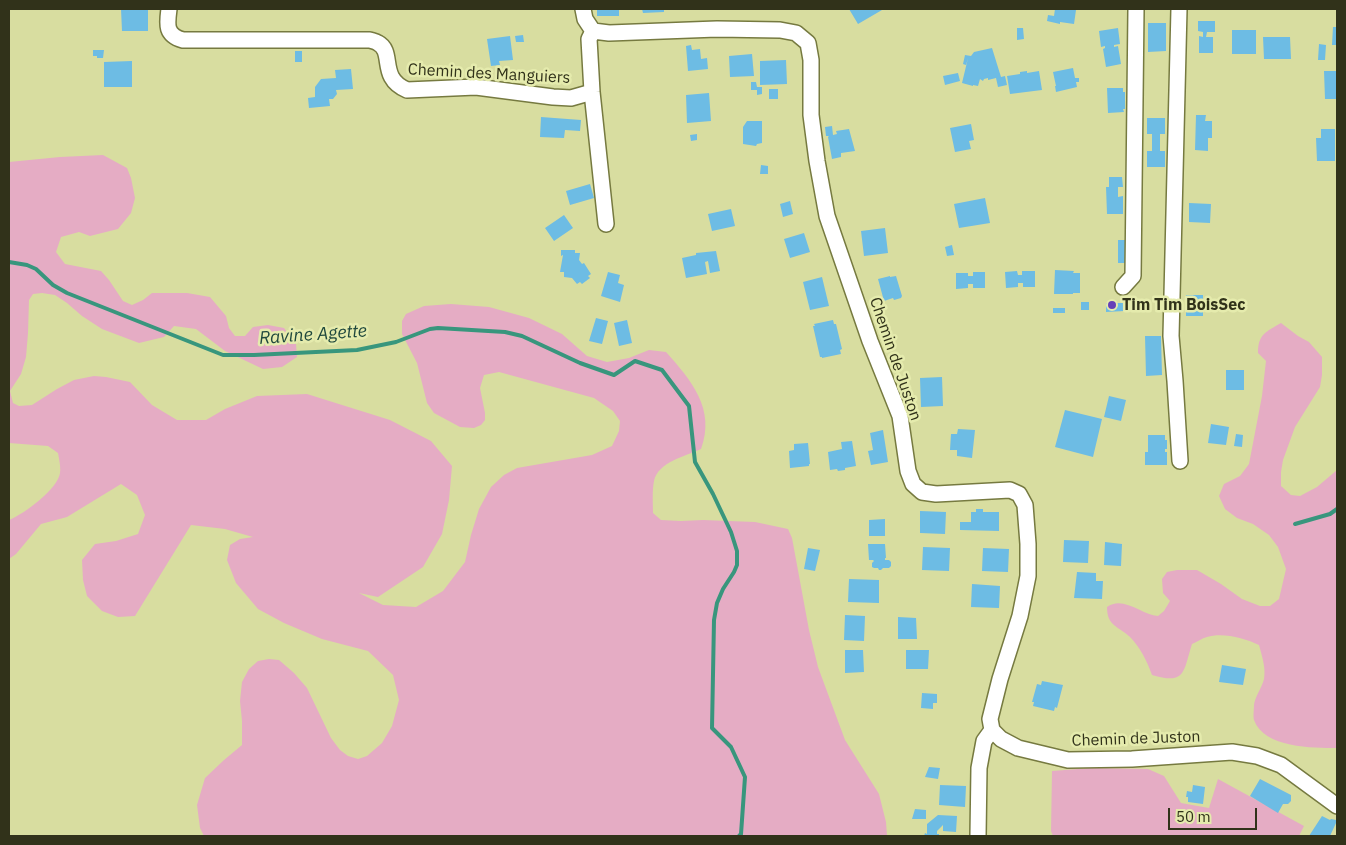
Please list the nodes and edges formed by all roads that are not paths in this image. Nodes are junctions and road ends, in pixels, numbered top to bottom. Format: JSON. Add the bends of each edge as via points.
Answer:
{"nodes":[{"id":1,"x":169,"y":9,"type":"edge"},
{"id":2,"x":583,"y":9,"type":"edge"},
{"id":3,"x":1136,"y":9,"type":"edge"},
{"id":4,"x":1179,"y":9,"type":"edge"},
{"id":5,"x":593,"y":31,"type":"junction"},
{"id":6,"x":592,"y":92,"type":"junction"},
{"id":7,"x":606,"y":224,"type":"dead end"},
{"id":8,"x":1123,"y":287,"type":"dead end"},
{"id":9,"x":1180,"y":461,"type":"dead end"},
{"id":10,"x":992,"y":730,"type":"junction"},
{"id":11,"x":1337,"y":806,"type":"edge"},
{"id":12,"x":978,"y":836,"type":"edge"}],
"edges":[{"from":1,"to":6,"type":"street","name":"Chemin des Manguiers","via":[[170,31],[183,40],[370,40],[379,43],[385,51],[391,78],[407,90],[476,88],[571,98]]},
{"from":2,"to":5,"type":"street","via":[[584,20]]},
{"from":3,"to":8,"type":"street","via":[[1134,276]]},
{"from":4,"to":9,"type":"street","via":[[1170,336]]},
{"from":5,"to":6,"type":"street","via":[[590,39]]},
{"from":5,"to":10,"type":"street","name":"Chemin de Juston","via":[[780,30],[796,33],[808,43],[814,134],[827,216],[900,416],[912,484],[922,492],[936,494],[1010,490],[1019,494],[1025,505],[1028,576],[1020,616],[990,719]]},
{"from":6,"to":7,"type":"street"},
{"from":10,"to":11,"type":"street","name":"Chemin de Juston","via":[[1018,748],[1068,760],[1232,752],[1257,756],[1281,766]]},
{"from":10,"to":12,"type":"street","via":[[984,741],[979,768]]}]}
